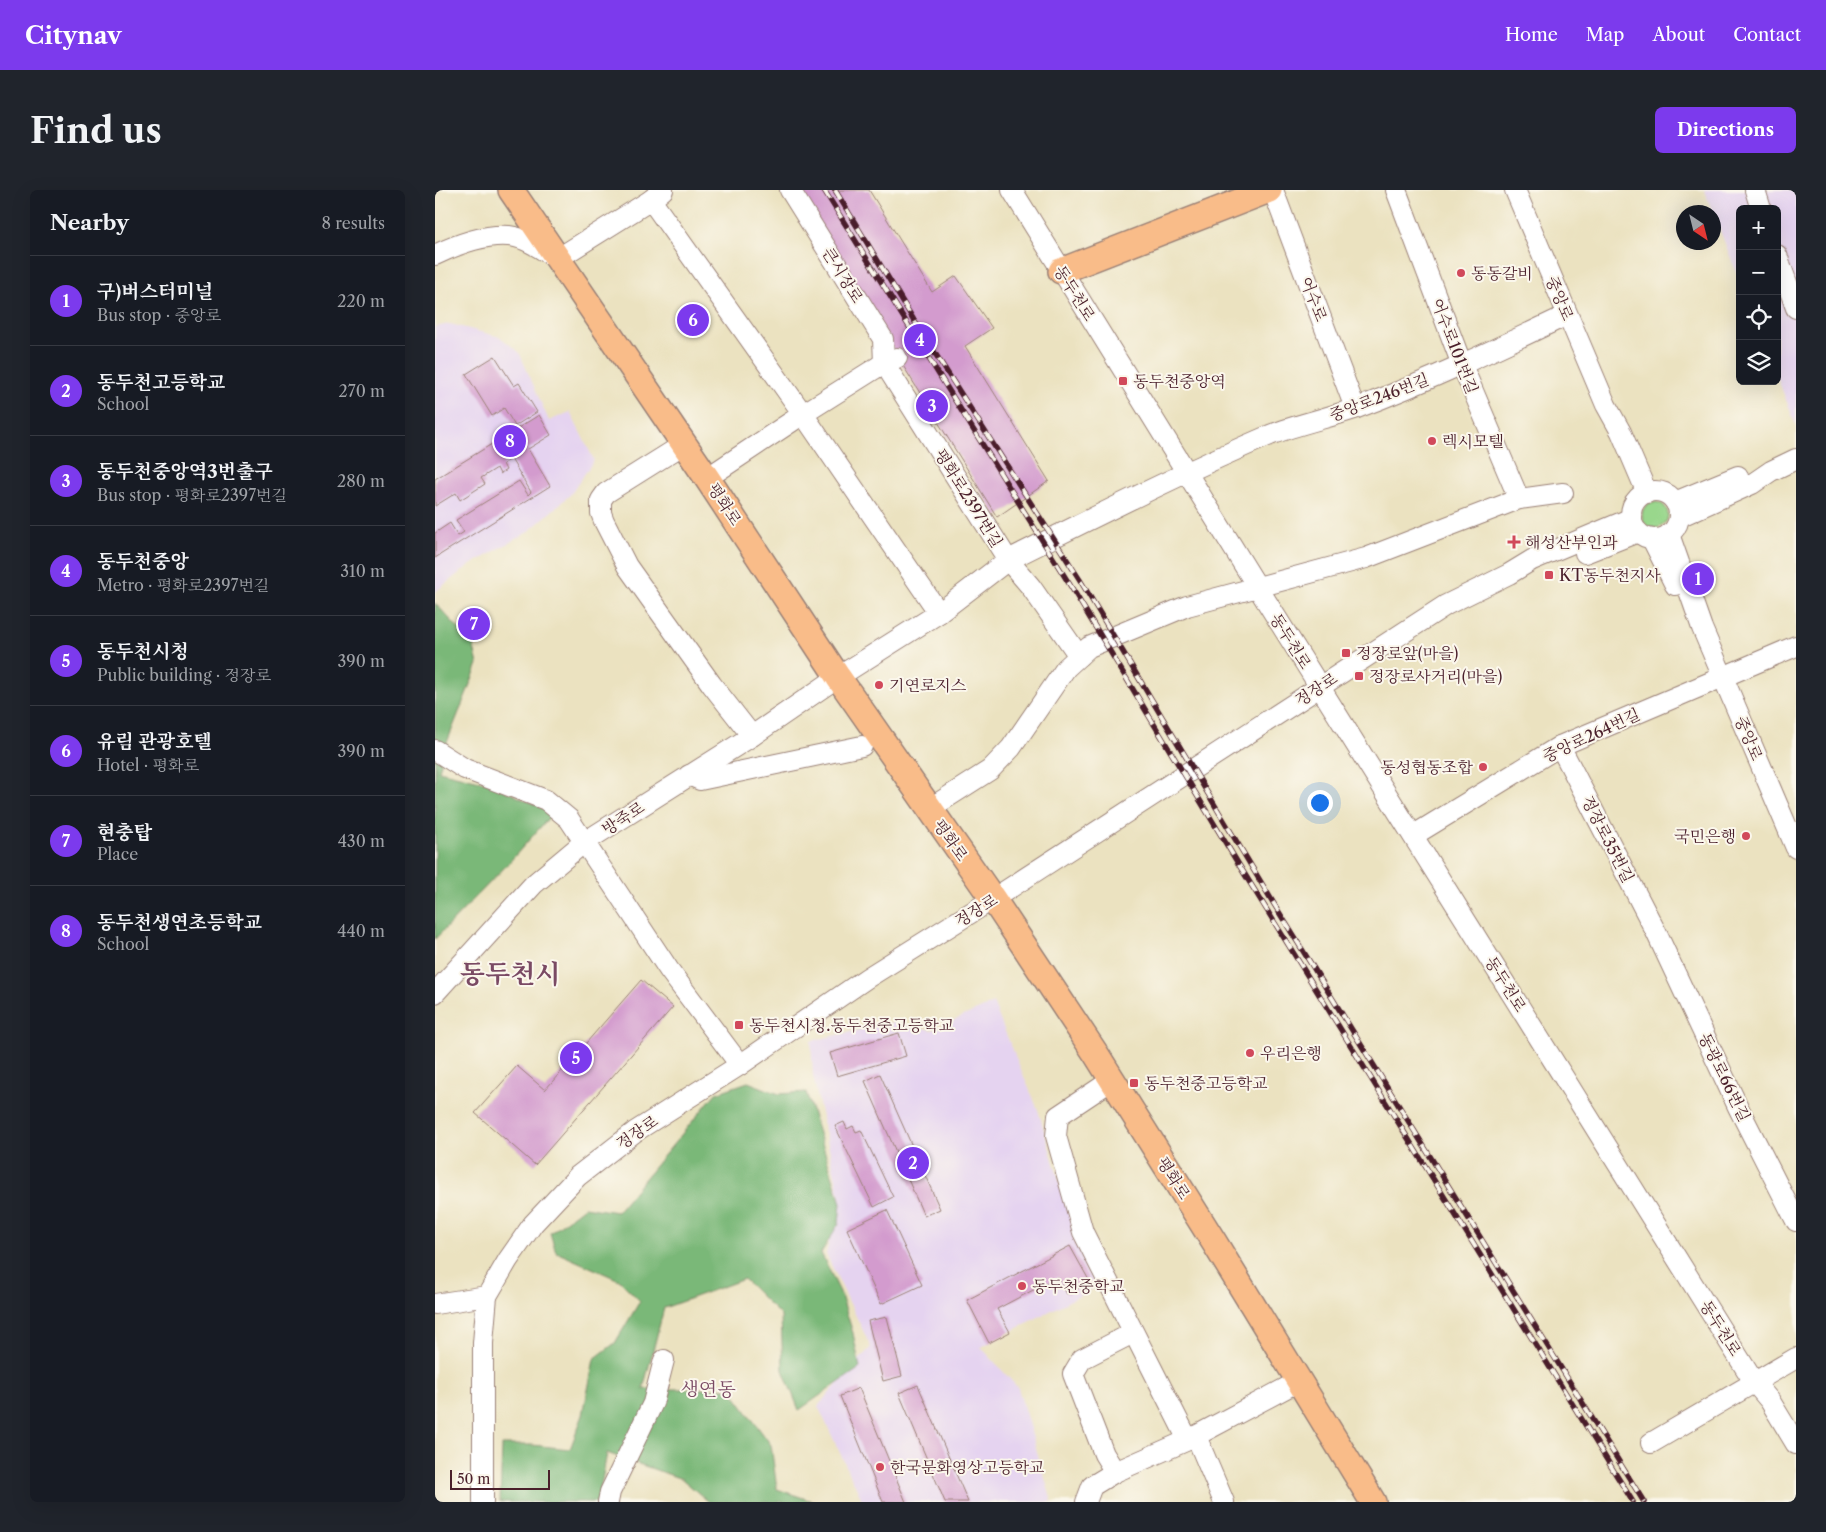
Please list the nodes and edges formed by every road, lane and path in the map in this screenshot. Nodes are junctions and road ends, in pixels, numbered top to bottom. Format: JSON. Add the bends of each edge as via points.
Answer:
{"nodes":[{"id":1,"x":511,"y":190,"type":"edge"},
{"id":2,"x":790,"y":190,"type":"edge"},
{"id":3,"x":1012,"y":190,"type":"edge"},
{"id":4,"x":1271,"y":190,"type":"edge"},
{"id":5,"x":1396,"y":190,"type":"edge"},
{"id":6,"x":1515,"y":190,"type":"edge"},
{"id":7,"x":1755,"y":190,"type":"edge"},
{"id":8,"x":657,"y":195,"type":"edge"},
{"id":9,"x":1760,"y":205,"type":"edge"},
{"id":10,"x":435,"y":255,"type":"edge"},
{"id":11,"x":557,"y":259,"type":"junction"},
{"id":12,"x":1781,"y":266,"type":"edge"},
{"id":13,"x":1061,"y":271,"type":"junction"},
{"id":14,"x":1796,"y":308,"type":"edge"},
{"id":15,"x":1567,"y":315,"type":"junction"},
{"id":16,"x":891,"y":360,"type":"junction"},
{"id":17,"x":1461,"y":365,"type":"junction"},
{"id":18,"x":1355,"y":408,"type":"junction"},
{"id":19,"x":803,"y":414,"type":"junction"},
{"id":20,"x":684,"y":444,"type":"junction"},
{"id":21,"x":1796,"y":459,"type":"edge"},
{"id":22,"x":1187,"y":472,"type":"junction"},
{"id":23,"x":707,"y":478,"type":"junction"},
{"id":24,"x":1563,"y":494,"type":"dead end"},
{"id":25,"x":1519,"y":500,"type":"junction"},
{"id":26,"x":1653,"y":517,"type":"junction"},
{"id":27,"x":1008,"y":560,"type":"junction"},
{"id":28,"x":1258,"y":588,"type":"junction"},
{"id":29,"x":939,"y":613,"type":"junction"},
{"id":30,"x":1796,"y":646,"type":"edge"},
{"id":31,"x":1079,"y":656,"type":"junction"},
{"id":32,"x":838,"y":677,"type":"junction"},
{"id":33,"x":1723,"y":678,"type":"junction"},
{"id":34,"x":1320,"y":686,"type":"junction"},
{"id":35,"x":752,"y":736,"type":"junction"},
{"id":36,"x":862,"y":746,"type":"dead end"},
{"id":37,"x":1560,"y":746,"type":"junction"},
{"id":38,"x":435,"y":750,"type":"edge"},
{"id":39,"x":689,"y":775,"type":"junction"},
{"id":40,"x":929,"y":809,"type":"junction"},
{"id":41,"x":1414,"y":835,"type":"junction"},
{"id":42,"x":583,"y":843,"type":"junction"},
{"id":43,"x":1796,"y":846,"type":"edge"},
{"id":44,"x":993,"y":899,"type":"junction"},
{"id":45,"x":1656,"y":932,"type":"joint"},
{"id":46,"x":435,"y":992,"type":"edge"},
{"id":47,"x":739,"y":1064,"type":"junction"},
{"id":48,"x":1112,"y":1080,"type":"junction"},
{"id":49,"x":1796,"y":1221,"type":"edge"},
{"id":50,"x":487,"y":1296,"type":"junction"},
{"id":51,"x":435,"y":1304,"type":"edge"},
{"id":52,"x":1133,"y":1333,"type":"junction"},
{"id":53,"x":1796,"y":1358,"type":"edge"},
{"id":54,"x":664,"y":1360,"type":"dead end"},
{"id":55,"x":1299,"y":1381,"type":"junction"},
{"id":56,"x":1754,"y":1382,"type":"junction"},
{"id":57,"x":1192,"y":1438,"type":"junction"},
{"id":58,"x":1651,"y":1443,"type":"dead end"},
{"id":59,"x":1796,"y":1444,"type":"edge"},
{"id":60,"x":1115,"y":1472,"type":"junction"},
{"id":61,"x":483,"y":1502,"type":"edge"},
{"id":62,"x":608,"y":1502,"type":"edge"},
{"id":63,"x":1086,"y":1502,"type":"edge"},
{"id":64,"x":1224,"y":1502,"type":"edge"},
{"id":65,"x":1373,"y":1502,"type":"edge"}],
"edges":[{"from":1,"to":11,"type":"main road","name":"평화로"},
{"from":2,"to":16,"type":"street","name":"큰시장로","via":[[883,339]]},
{"from":3,"to":13,"type":"street","name":"동두천로"},
{"from":4,"to":13,"type":"main road","name":"어수로"},
{"from":4,"to":18,"type":"street","name":"어수로"},
{"from":5,"to":17,"type":"street","name":"어수로101번길"},
{"from":6,"to":15,"type":"street","name":"중앙로"},
{"from":7,"to":9,"type":"street"},
{"from":8,"to":11,"type":"street"},
{"from":8,"to":19,"type":"street"},
{"from":10,"to":11,"type":"street","via":[[484,237],[514,237]]},
{"from":11,"to":20,"type":"main road","name":"평화로"},
{"from":12,"to":14,"type":"street"},
{"from":13,"to":22,"type":"street","name":"동두천로"},
{"from":15,"to":17,"type":"street","name":"중앙로246번길"},
{"from":15,"to":26,"type":"street","name":"중앙로","via":[[1621,432]]},
{"from":16,"to":19,"type":"street"},
{"from":16,"to":27,"type":"street","name":"평화로2397번길"},
{"from":17,"to":18,"type":"street","name":"중앙로246번길"},
{"from":17,"to":25,"type":"street","name":"어수로101번길"},
{"from":18,"to":22,"type":"street","name":"중앙로246번길","via":[[1273,434]]},
{"from":19,"to":23,"type":"street"},
{"from":19,"to":29,"type":"street"},
{"from":20,"to":23,"type":"main road","name":"평화로"},
{"from":20,"to":35,"type":"street","via":[[606,493],[601,500],[601,512],[635,577]]},
{"from":21,"to":26,"type":"street","name":"정장로","via":[[1752,484]]},
{"from":22,"to":27,"type":"street"},
{"from":22,"to":28,"type":"street","name":"동두천로"},
{"from":23,"to":32,"type":"main road","name":"평화로"},
{"from":24,"to":25,"type":"street"},
{"from":25,"to":28,"type":"street","via":[[1366,558]]},
{"from":26,"to":33,"type":"street","name":"중앙로"},
{"from":26,"to":34,"type":"street","name":"정장로","via":[[1539,570],[1509,574],[1446,605]]},
{"from":27,"to":29,"type":"street","name":"평화로2397번길"},
{"from":27,"to":31,"type":"street"},
{"from":28,"to":31,"type":"street","via":[[1187,606],[1089,647]]},
{"from":28,"to":34,"type":"street","name":"동두천로"},
{"from":29,"to":32,"type":"street","name":"평화로2397번길"},
{"from":30,"to":33,"type":"street","name":"중앙로264번길"},
{"from":31,"to":40,"type":"street","via":[[1066,668],[1011,748],[990,770]]},
{"from":32,"to":35,"type":"street","name":"방죽로"},
{"from":32,"to":40,"type":"main road","name":"평화로"},
{"from":33,"to":37,"type":"street","name":"중앙로264번길"},
{"from":33,"to":43,"type":"street","name":"중앙로"},
{"from":34,"to":41,"type":"street","name":"동두천로"},
{"from":34,"to":44,"type":"street","name":"정장로"},
{"from":35,"to":39,"type":"street","name":"방죽로"},
{"from":36,"to":39,"type":"street","via":[[700,780]]},
{"from":37,"to":41,"type":"street","name":"중앙로264번길"},
{"from":37,"to":45,"type":"street","name":"정장로35번길"},
{"from":38,"to":42,"type":"street","via":[[465,769],[546,800],[569,820]]},
{"from":39,"to":42,"type":"street","name":"방죽로"},
{"from":40,"to":44,"type":"main road","name":"평화로"},
{"from":41,"to":56,"type":"street","name":"동두천로"},
{"from":42,"to":46,"type":"street","name":"방죽로","via":[[533,884]]},
{"from":42,"to":47,"type":"street","via":[[669,970]]},
{"from":44,"to":47,"type":"street","name":"정장로"},
{"from":44,"to":48,"type":"main road","name":"평화로"},
{"from":45,"to":49,"type":"street","name":"동광로66번길"},
{"from":47,"to":50,"type":"street","name":"정장로","via":[[636,1130],[578,1176],[533,1224]]},
{"from":48,"to":52,"type":"street","via":[[1058,1116],[1056,1136],[1083,1232]]},
{"from":48,"to":55,"type":"main road","name":"평화로"},
{"from":50,"to":51,"type":"street"},
{"from":50,"to":61,"type":"street","name":"정장로","via":[[483,1343]]},
{"from":52,"to":57,"type":"street"},
{"from":52,"to":60,"type":"street","via":[[1082,1359],[1073,1374],[1104,1454]]},
{"from":53,"to":56,"type":"street"},
{"from":54,"to":62,"type":"street","via":[[653,1403]]},
{"from":55,"to":57,"type":"street"},
{"from":55,"to":65,"type":"main road","name":"평화로"},
{"from":56,"to":58,"type":"street"},
{"from":56,"to":59,"type":"street","name":"동두천로","via":[[1770,1401]]},
{"from":57,"to":60,"type":"street"},
{"from":57,"to":64,"type":"street"},
{"from":60,"to":63,"type":"street","via":[[1092,1486]]}]}
